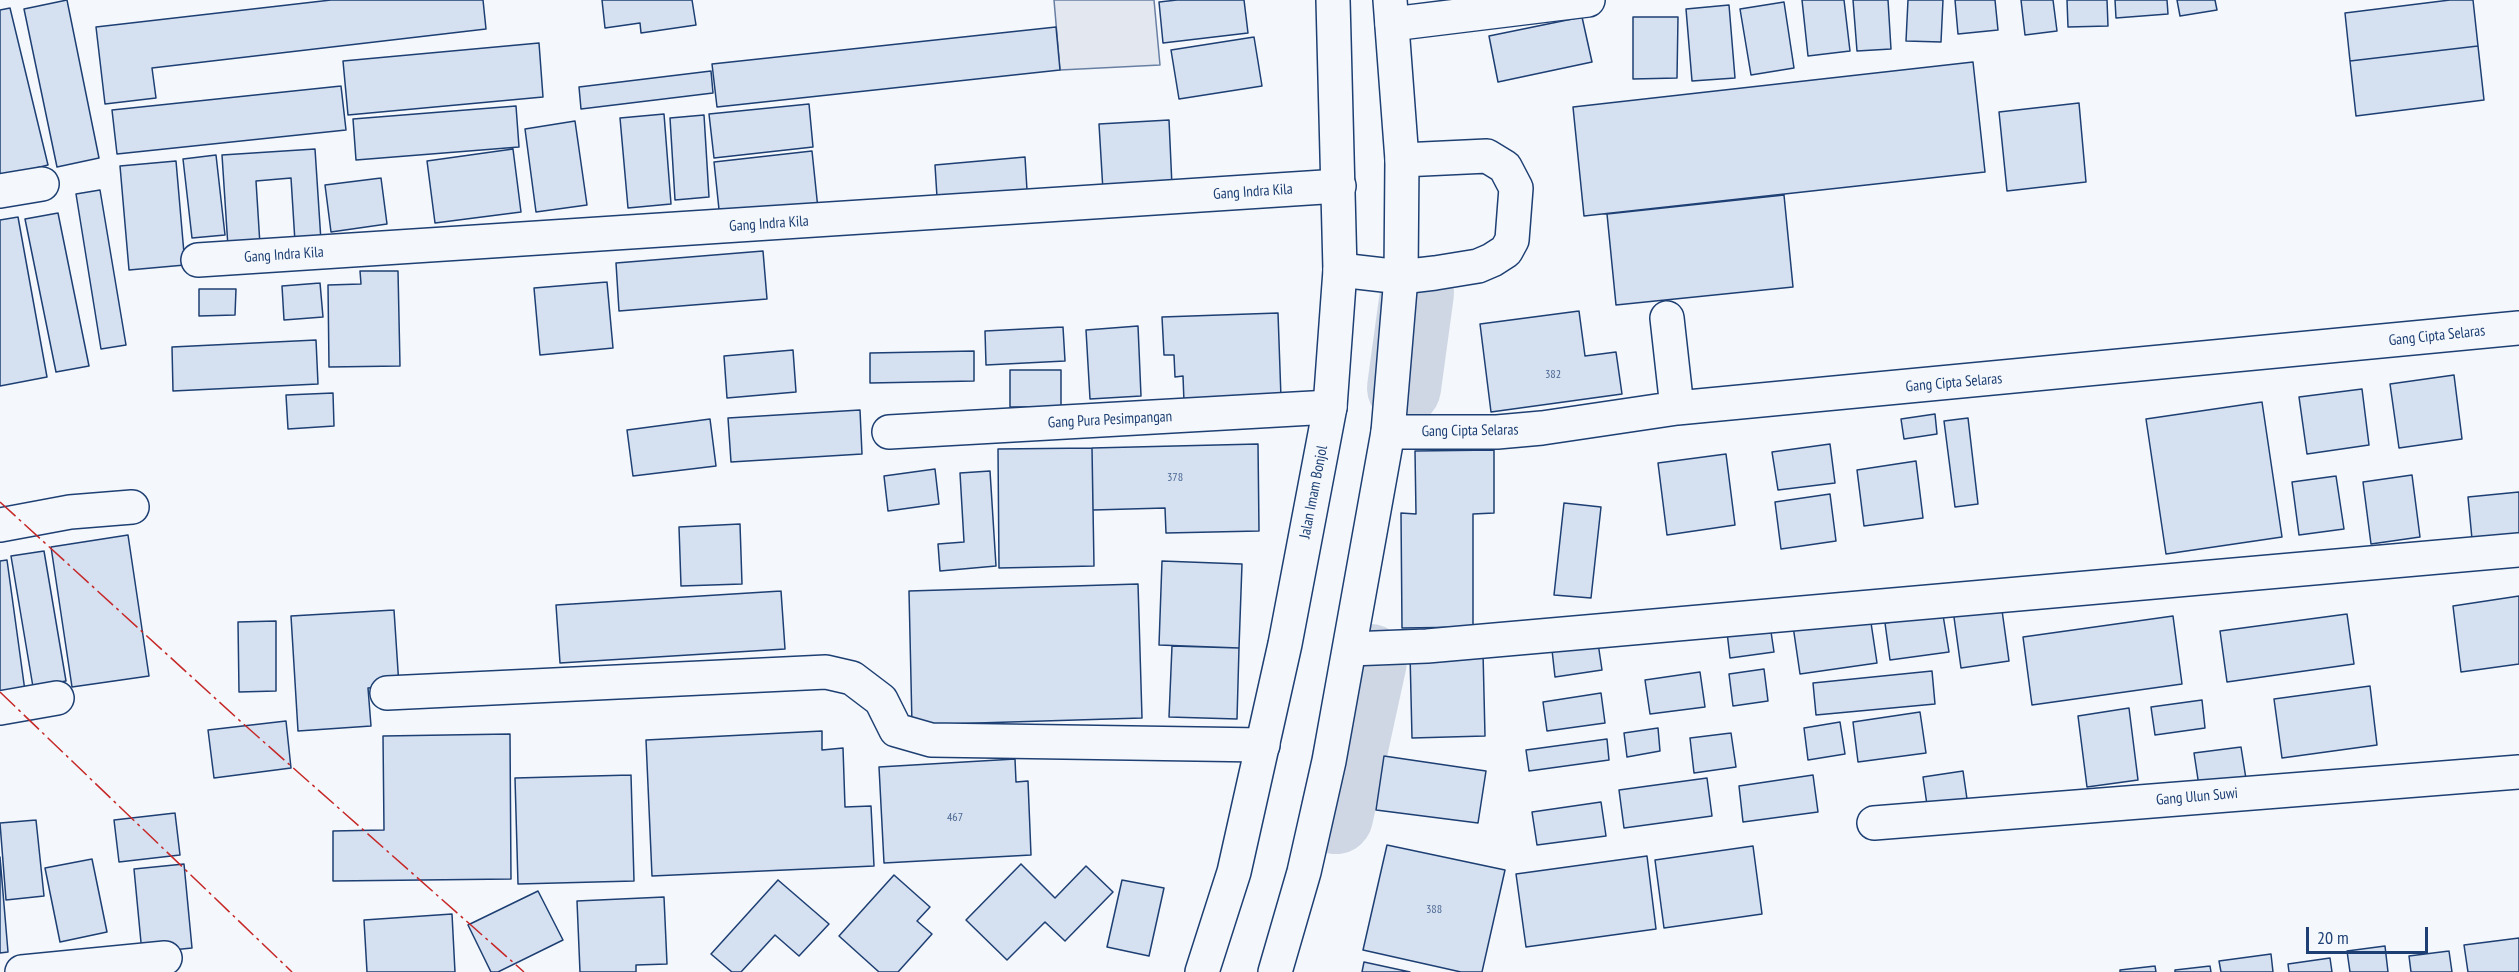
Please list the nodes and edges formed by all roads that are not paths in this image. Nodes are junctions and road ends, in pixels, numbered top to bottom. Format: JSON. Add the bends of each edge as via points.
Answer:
{"nodes":[{"id":1,"x":1333,"y":0,"type":"edge"},
{"id":2,"x":1588,"y":0,"type":"edge"},
{"id":3,"x":1391,"y":12,"type":"edge"},
{"id":4,"x":1402,"y":160,"type":"junction"},
{"id":5,"x":42,"y":184,"type":"dead end"},
{"id":6,"x":1339,"y":186,"type":"junction"},
{"id":7,"x":0,"y":191,"type":"edge"},
{"id":8,"x":198,"y":260,"type":"dead end"},
{"id":9,"x":1340,"y":270,"type":"junction"},
{"id":10,"x":1401,"y":277,"type":"junction"},
{"id":11,"x":1667,"y":318,"type":"dead end"},
{"id":12,"x":2519,"y":328,"type":"edge"},
{"id":13,"x":1330,"y":407,"type":"junction"},
{"id":14,"x":1677,"y":408,"type":"junction"},
{"id":15,"x":889,"y":432,"type":"dead end"},
{"id":16,"x":1388,"y":432,"type":"junction"},
{"id":17,"x":132,"y":507,"type":"dead end"},
{"id":18,"x":0,"y":525,"type":"edge"},
{"id":19,"x":2519,"y":550,"type":"edge"},
{"id":20,"x":1350,"y":649,"type":"junction"},
{"id":21,"x":387,"y":693,"type":"dead end"},
{"id":22,"x":57,"y":698,"type":"dead end"},
{"id":23,"x":0,"y":708,"type":"edge"},
{"id":24,"x":1263,"y":745,"type":"junction"},
{"id":25,"x":2519,"y":772,"type":"edge"},
{"id":26,"x":1874,"y":823,"type":"dead end"},
{"id":27,"x":165,"y":958,"type":"dead end"},
{"id":28,"x":22,"y":972,"type":"edge"},
{"id":29,"x":1202,"y":972,"type":"edge"},
{"id":30,"x":1275,"y":972,"type":"edge"}],
"edges":[{"from":1,"to":6,"type":"main road","name":"Jalan Imam Bonjol"},
{"from":2,"to":3,"type":"main road"},
{"from":3,"to":4,"type":"main road"},
{"from":4,"to":10,"type":"main road"},
{"from":4,"to":10,"type":"main road","via":[[1487,156],[1505,167],[1516,188],[1512,240],[1506,251],[1478,266]]},
{"from":5,"to":7,"type":"main road"},
{"from":6,"to":8,"type":"main road","name":"Gang Indra Kila"},
{"from":6,"to":9,"type":"main road","name":"Jalan Imam Bonjol"},
{"from":9,"to":10,"type":"main road"},
{"from":9,"to":13,"type":"main road","name":"Jalan Imam Bonjol"},
{"from":10,"to":16,"type":"main road"},
{"from":11,"to":14,"type":"main road"},
{"from":12,"to":14,"type":"main road","name":"Gang Cipta Selaras"},
{"from":13,"to":15,"type":"main road","name":"Gang Pura Pesimpangan"},
{"from":13,"to":24,"type":"main road","name":"Jalan Imam Bonjol"},
{"from":14,"to":16,"type":"main road","name":"Gang Cipta Selaras","via":[[1497,432]]},
{"from":16,"to":20,"type":"main road"},
{"from":17,"to":18,"type":"main road","via":[[70,512]]},
{"from":19,"to":20,"type":"main road","via":[[1427,646]]},
{"from":20,"to":30,"type":"main road","via":[[1304,872]]},
{"from":21,"to":24,"type":"main road","via":[[826,672],[852,678],[881,700],[896,730],[931,740]]},
{"from":22,"to":23,"type":"main road"},
{"from":24,"to":29,"type":"main road","name":"Jalan Imam Bonjol","via":[[1234,872]]},
{"from":25,"to":26,"type":"main road","name":"Gang Ulun Suwi"},
{"from":27,"to":28,"type":"main road"}]}
